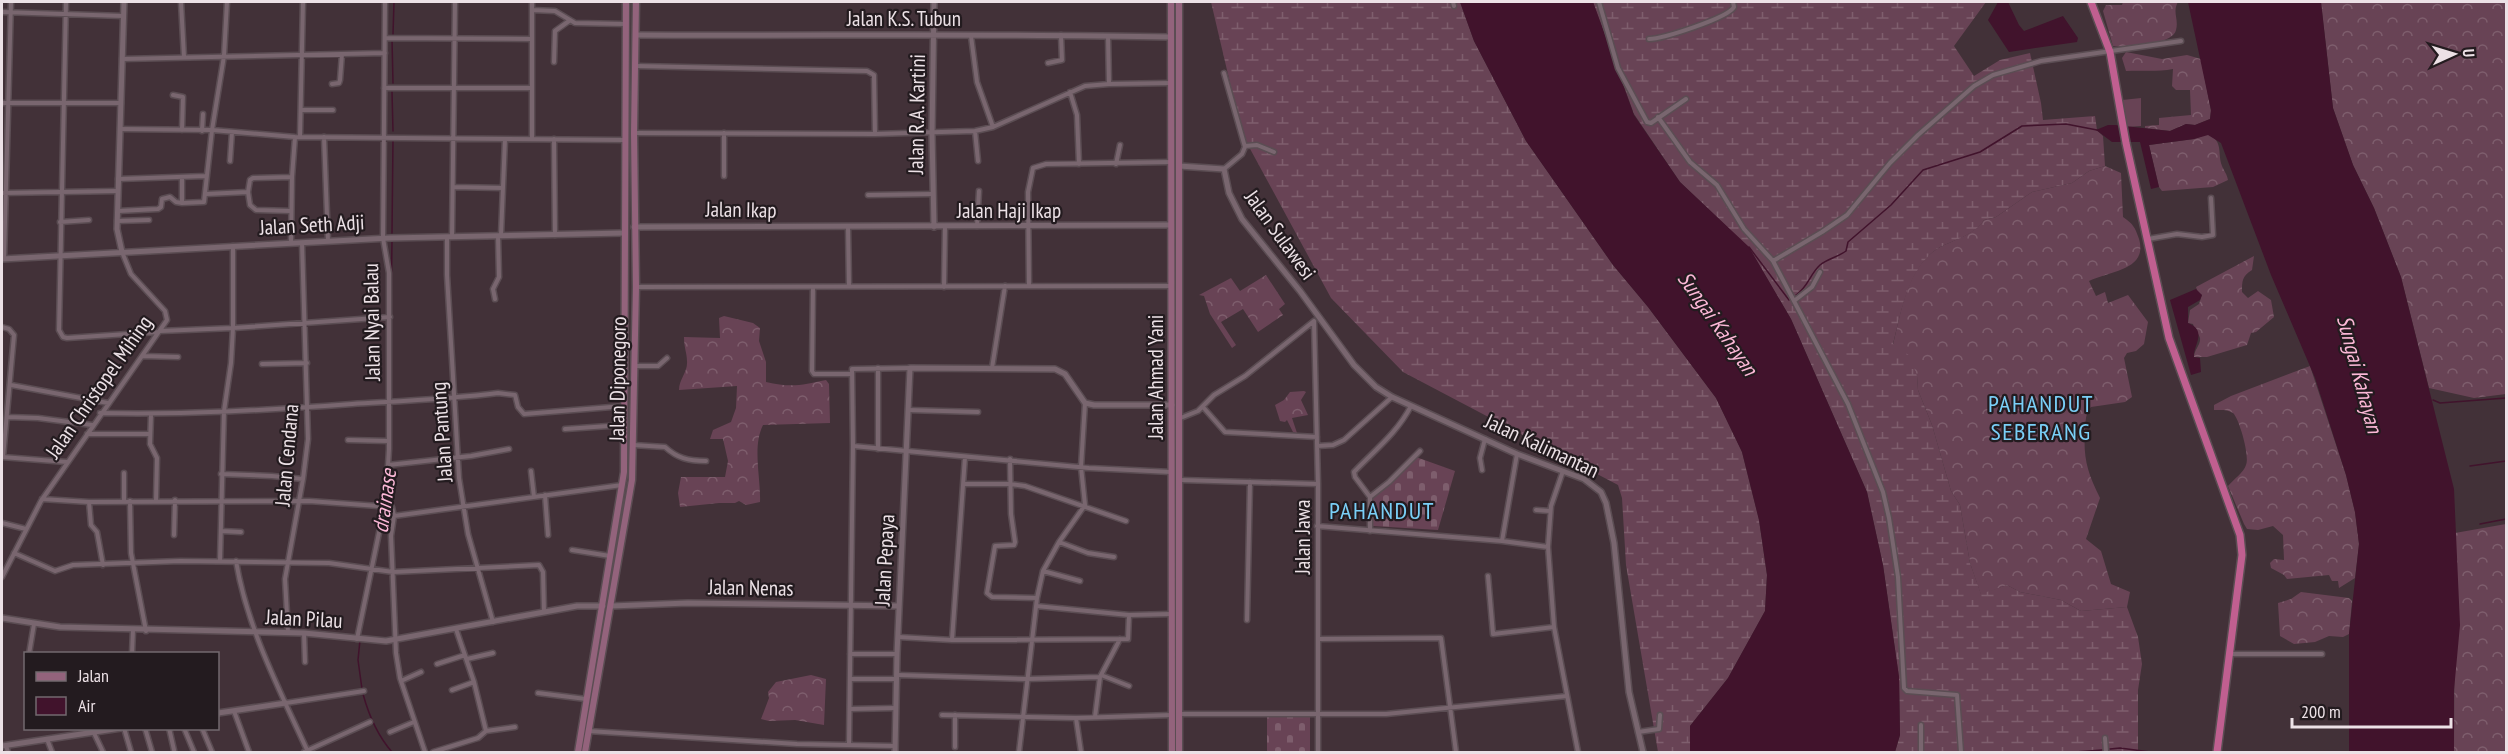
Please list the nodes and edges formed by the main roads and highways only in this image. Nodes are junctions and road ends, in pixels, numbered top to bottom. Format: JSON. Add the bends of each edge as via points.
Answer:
{"nodes":[{"id":1,"x":626,"y":2,"type":"edge"},
{"id":2,"x":636,"y":2,"type":"edge"},
{"id":3,"x":1171,"y":2,"type":"edge"},
{"id":4,"x":1179,"y":2,"type":"edge"},
{"id":5,"x":2091,"y":2,"type":"edge"},
{"id":6,"x":1180,"y":78,"type":"junction"},
{"id":7,"x":1172,"y":81,"type":"junction"},
{"id":8,"x":623,"y":325,"type":"junction"},
{"id":9,"x":635,"y":325,"type":"junction"},
{"id":10,"x":623,"y":352,"type":"junction"},
{"id":11,"x":634,"y":352,"type":"junction"},
{"id":12,"x":1172,"y":566,"type":"junction"},
{"id":13,"x":1180,"y":566,"type":"junction"},
{"id":14,"x":603,"y":606,"type":"junction"},
{"id":15,"x":611,"y":606,"type":"junction"},
{"id":16,"x":1175,"y":715,"type":"junction"},
{"id":17,"x":578,"y":753,"type":"edge"},
{"id":18,"x":585,"y":753,"type":"edge"},
{"id":19,"x":1172,"y":753,"type":"edge"},
{"id":20,"x":1179,"y":753,"type":"edge"},
{"id":21,"x":2217,"y":753,"type":"edge"}],
"edges":[{"from":1,"to":8,"type":"main road","name":"Jalan Diponegoro"},
{"from":2,"to":9,"type":"main road","name":"Jalan Diponegoro"},
{"from":3,"to":7,"type":"main road","name":"Jalan Ahmad Yani"},
{"from":4,"to":6,"type":"main road","name":"Jalan Ahmad Yani"},
{"from":5,"to":21,"type":"highway","via":[[2110,52],[2126,143],[2174,357],[2240,535],[2242,555]]},
{"from":6,"to":7,"type":"main road"},
{"from":6,"to":13,"type":"main road","name":"Jalan Ahmad Yani"},
{"from":7,"to":12,"type":"main road","name":"Jalan Ahmad Yani"},
{"from":8,"to":9,"type":"main road"},
{"from":8,"to":10,"type":"main road","name":"Jalan Diponegoro"},
{"from":9,"to":11,"type":"main road","name":"Jalan Diponegoro"},
{"from":10,"to":11,"type":"main road"},
{"from":10,"to":14,"type":"main road","name":"Jalan Diponegoro","via":[[622,485]]},
{"from":11,"to":15,"type":"main road","name":"Jalan Diponegoro","via":[[631,492]]},
{"from":12,"to":13,"type":"main road"},
{"from":12,"to":16,"type":"main road","name":"Jalan Ahmad Yani"},
{"from":13,"to":16,"type":"main road","name":"Jalan Ahmad Yani"},
{"from":14,"to":15,"type":"main road","name":"Jalan Nenas"},
{"from":14,"to":17,"type":"main road","name":"Jalan Diponegoro"},
{"from":15,"to":18,"type":"main road","name":"Jalan Diponegoro"},
{"from":16,"to":19,"type":"main road","name":"Jalan Ahmad Yani"},
{"from":16,"to":20,"type":"main road","name":"Jalan Ahmad Yani"}]}
